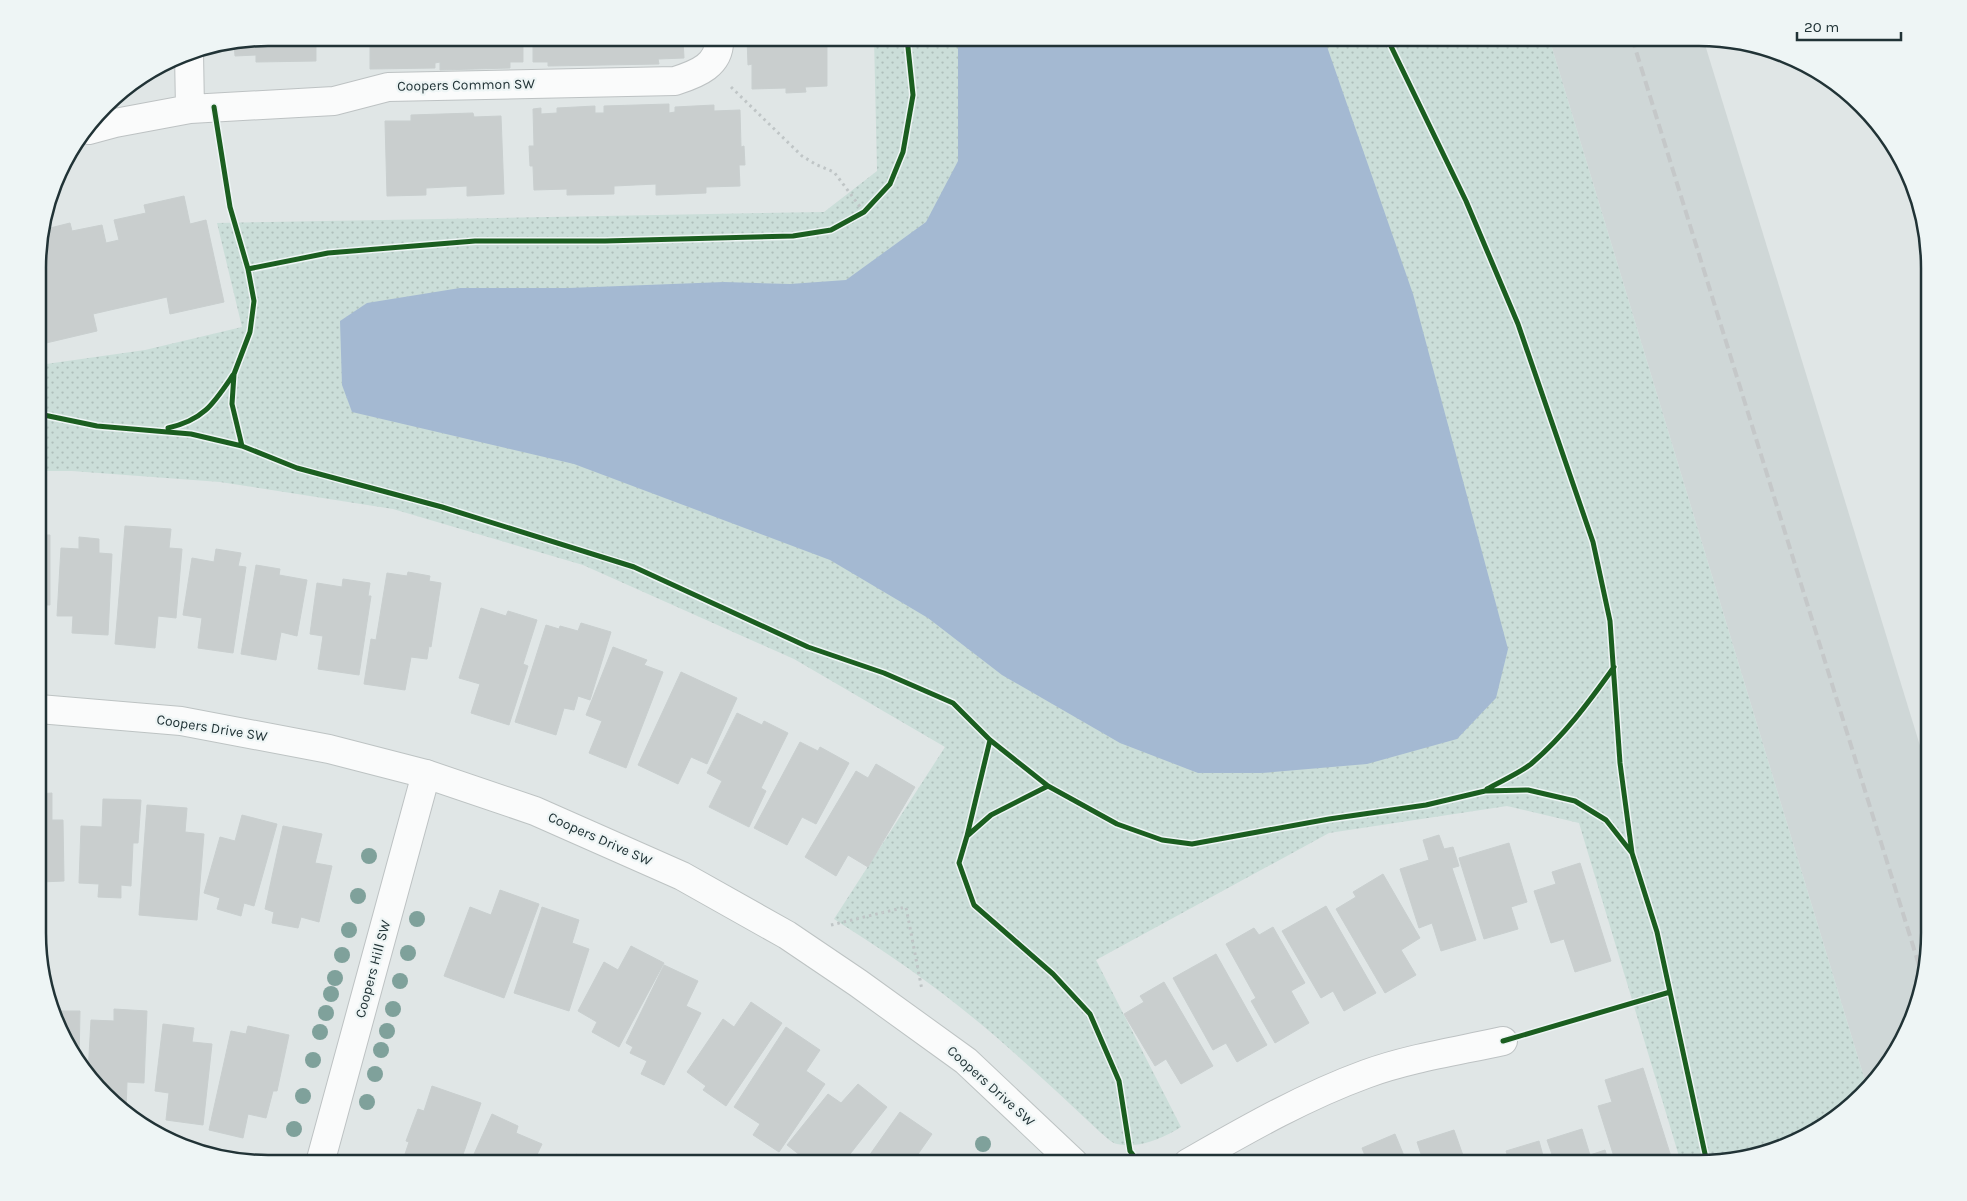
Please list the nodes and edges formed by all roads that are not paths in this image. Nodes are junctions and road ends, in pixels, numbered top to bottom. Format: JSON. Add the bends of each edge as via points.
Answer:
{"nodes":[{"id":1,"x":717,"y":46,"type":"edge"},
{"id":2,"x":189,"y":61,"type":"edge"},
{"id":3,"x":190,"y":109,"type":"junction"},
{"id":4,"x":96,"y":128,"type":"edge"},
{"id":5,"x":46,"y":710,"type":"edge"},
{"id":6,"x":426,"y":774,"type":"junction"},
{"id":7,"x":1503,"y":1041,"type":"dead end"},
{"id":8,"x":322,"y":1155,"type":"edge"},
{"id":9,"x":1066,"y":1155,"type":"edge"},
{"id":10,"x":1202,"y":1155,"type":"edge"}],
"edges":[{"from":1,"to":3,"type":"street","name":"Coopers Common SW","via":[[710,66],[696,75],[675,81],[388,87],[334,101]]},
{"from":2,"to":3,"type":"street"},
{"from":3,"to":4,"type":"street","name":"Coopers Common SW"},
{"from":5,"to":6,"type":"street","name":"Coopers Drive SW","via":[[181,721],[329,749]]},
{"from":6,"to":8,"type":"street","name":"Coopers Hill SW"},
{"from":6,"to":9,"type":"street","name":"Coopers Drive SW","via":[[535,811],[682,876],[787,936],[966,1061]]},
{"from":7,"to":10,"type":"street","via":[[1366,1074],[1277,1113]]}]}
